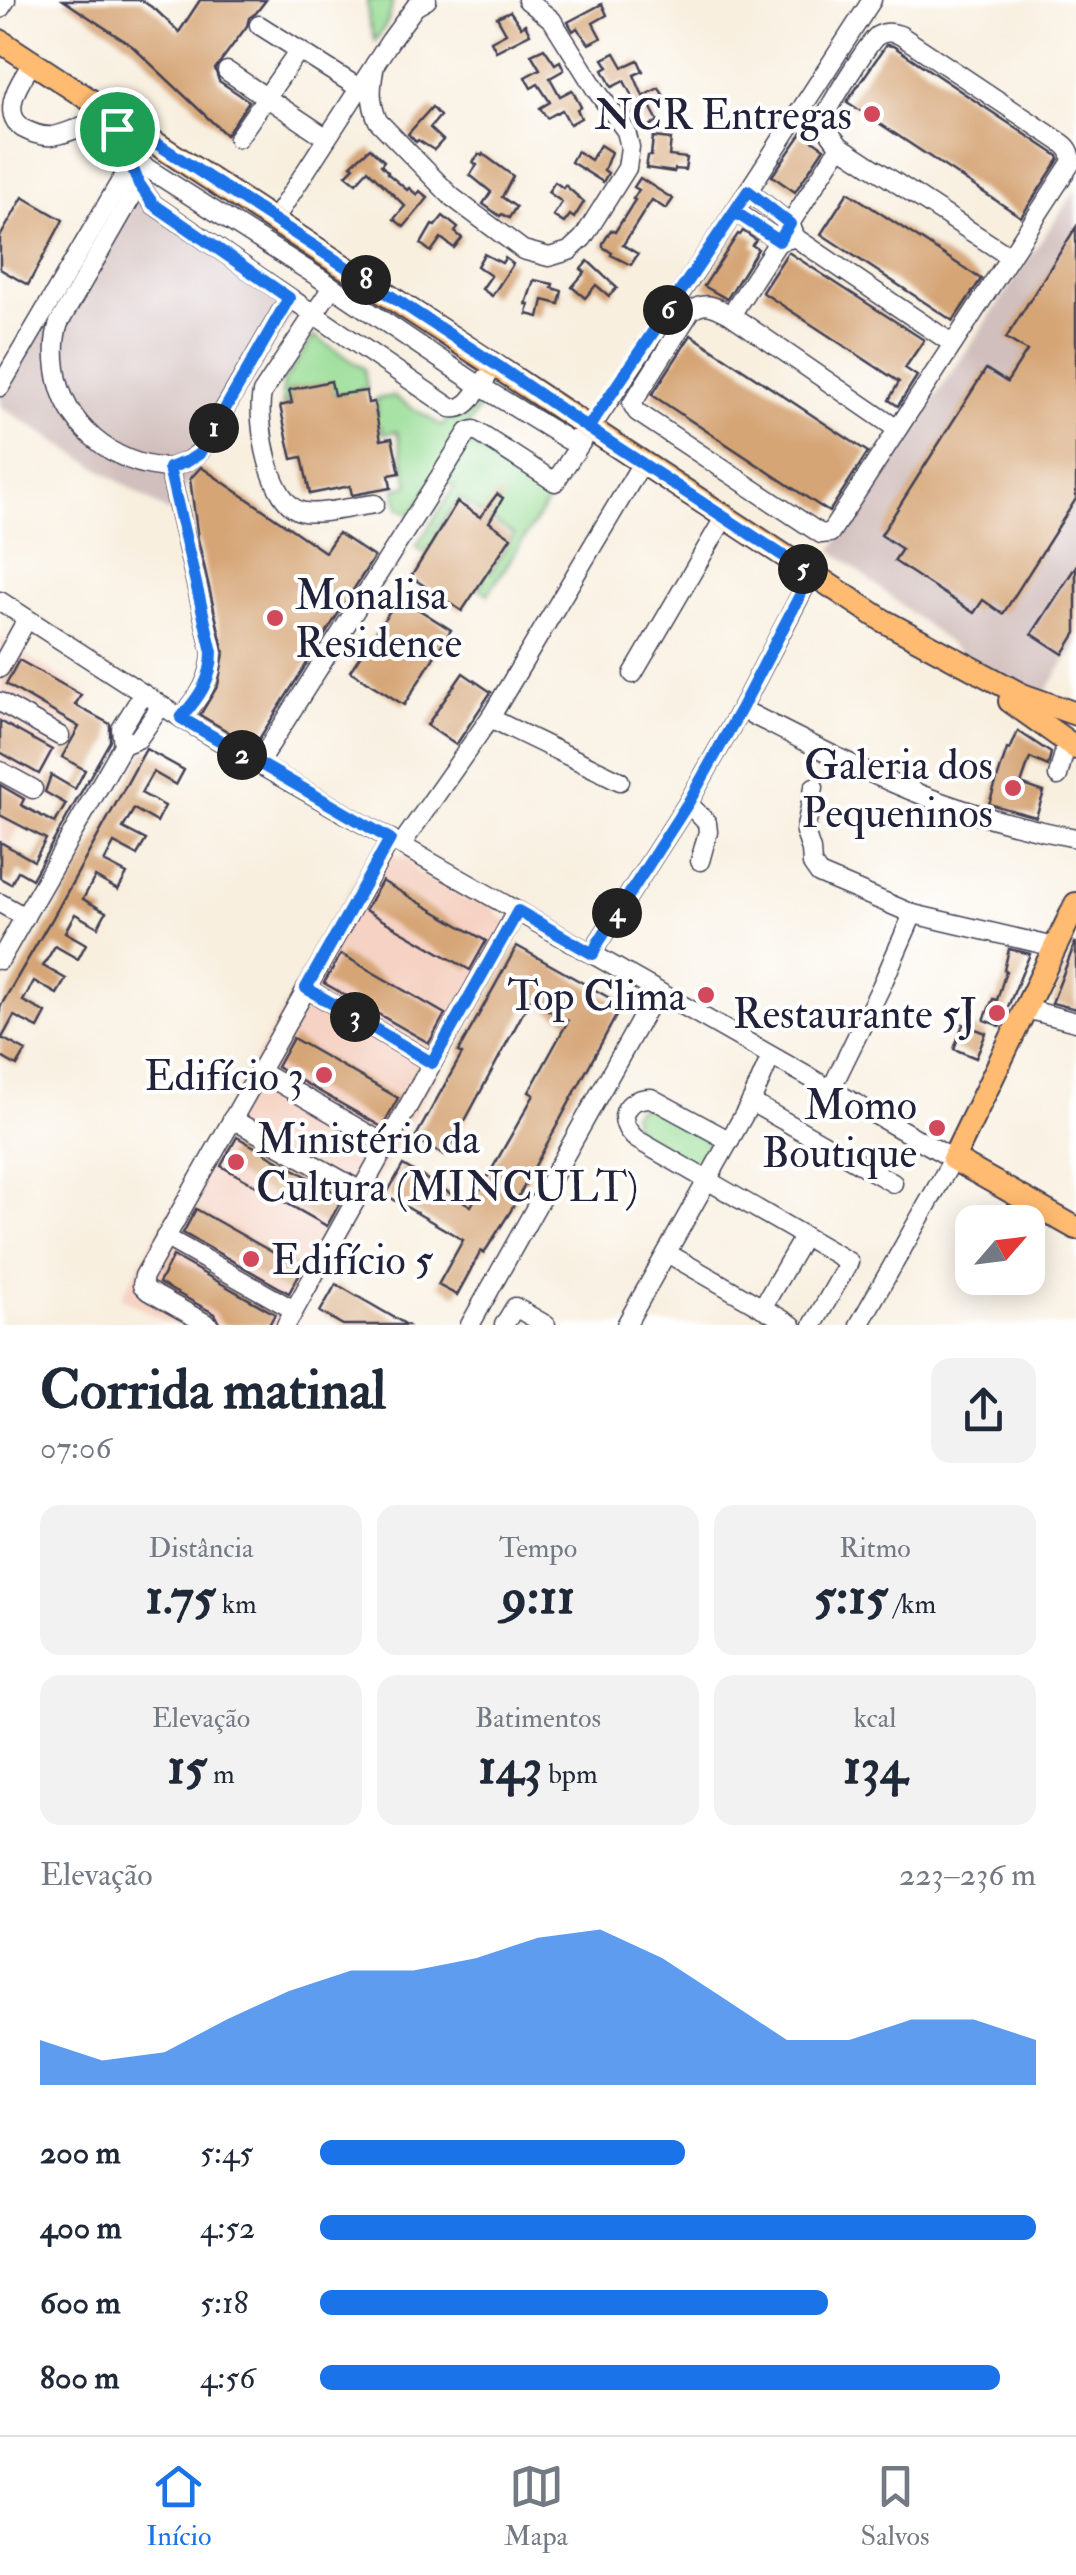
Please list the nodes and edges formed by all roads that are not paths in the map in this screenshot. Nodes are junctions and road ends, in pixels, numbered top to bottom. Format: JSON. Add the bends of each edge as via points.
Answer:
{"nodes":[{"id":1,"x":6,"y":0,"type":"edge"},
{"id":2,"x":872,"y":0,"type":"edge"},
{"id":3,"x":414,"y":2,"type":"edge"},
{"id":4,"x":540,"y":5,"type":"edge"},
{"id":5,"x":0,"y":9,"type":"edge"},
{"id":6,"x":259,"y":24,"type":"dead end"},
{"id":7,"x":11,"y":46,"type":"edge"},
{"id":8,"x":299,"y":50,"type":"junction"},
{"id":9,"x":375,"y":64,"type":"junction"},
{"id":10,"x":227,"y":70,"type":"dead end"},
{"id":11,"x":359,"y":88,"type":"junction"},
{"id":12,"x":266,"y":97,"type":"junction"},
{"id":13,"x":114,"y":115,"type":"junction"},
{"id":14,"x":238,"y":138,"type":"dead end"},
{"id":15,"x":327,"y":138,"type":"junction"},
{"id":16,"x":840,"y":146,"type":"junction"},
{"id":17,"x":128,"y":159,"type":"junction"},
{"id":18,"x":139,"y":184,"type":"junction"},
{"id":19,"x":748,"y":191,"type":"junction"},
{"id":20,"x":735,"y":212,"type":"junction"},
{"id":21,"x":274,"y":220,"type":"junction"},
{"id":22,"x":788,"y":234,"type":"junction"},
{"id":23,"x":1010,"y":257,"type":"junction"},
{"id":24,"x":328,"y":274,"type":"junction"},
{"id":25,"x":289,"y":298,"type":"junction"},
{"id":26,"x":731,"y":315,"type":"junction"},
{"id":27,"x":314,"y":316,"type":"junction"},
{"id":28,"x":953,"y":344,"type":"junction"},
{"id":29,"x":498,"y":366,"type":"junction"},
{"id":30,"x":480,"y":386,"type":"junction"},
{"id":31,"x":0,"y":387,"type":"edge"},
{"id":32,"x":897,"y":429,"type":"junction"},
{"id":33,"x":591,"y":432,"type":"junction"},
{"id":34,"x":642,"y":463,"type":"junction"},
{"id":35,"x":169,"y":468,"type":"junction"},
{"id":36,"x":375,"y":504,"type":"dead end"},
{"id":37,"x":724,"y":518,"type":"junction"},
{"id":38,"x":811,"y":574,"type":"junction"},
{"id":39,"x":0,"y":601,"type":"edge"},
{"id":40,"x":28,"y":619,"type":"junction"},
{"id":41,"x":884,"y":621,"type":"junction"},
{"id":42,"x":0,"y":668,"type":"edge"},
{"id":43,"x":633,"y":674,"type":"dead end"},
{"id":44,"x":143,"y":694,"type":"junction"},
{"id":45,"x":0,"y":702,"type":"edge"},
{"id":46,"x":162,"y":706,"type":"junction"},
{"id":47,"x":741,"y":709,"type":"junction"},
{"id":48,"x":1076,"y":714,"type":"edge"},
{"id":49,"x":181,"y":718,"type":"junction"},
{"id":50,"x":490,"y":718,"type":"junction"},
{"id":51,"x":60,"y":736,"type":"dead end"},
{"id":52,"x":1072,"y":744,"type":"edge"},
{"id":53,"x":123,"y":745,"type":"junction"},
{"id":54,"x":258,"y":764,"type":"junction"},
{"id":55,"x":0,"y":770,"type":"edge"},
{"id":56,"x":1058,"y":776,"type":"dead end"},
{"id":57,"x":620,"y":781,"type":"dead end"},
{"id":58,"x":814,"y":786,"type":"dead end"},
{"id":59,"x":33,"y":789,"type":"dead end"},
{"id":60,"x":688,"y":803,"type":"junction"},
{"id":61,"x":1076,"y":838,"type":"edge"},
{"id":62,"x":396,"y":842,"type":"junction"},
{"id":63,"x":700,"y":861,"type":"dead end"},
{"id":64,"x":0,"y":903,"type":"edge"},
{"id":65,"x":1076,"y":904,"type":"edge"},
{"id":66,"x":518,"y":911,"type":"junction"},
{"id":67,"x":913,"y":914,"type":"junction"},
{"id":68,"x":0,"y":918,"type":"edge"},
{"id":69,"x":22,"y":922,"type":"junction"},
{"id":70,"x":1063,"y":945,"type":"edge"},
{"id":71,"x":593,"y":954,"type":"junction"},
{"id":72,"x":0,"y":960,"type":"edge"},
{"id":73,"x":306,"y":988,"type":"junction"},
{"id":74,"x":657,"y":991,"type":"junction"},
{"id":75,"x":1026,"y":1009,"type":"junction"},
{"id":76,"x":1076,"y":1022,"type":"edge"},
{"id":77,"x":771,"y":1056,"type":"junction"},
{"id":78,"x":432,"y":1063,"type":"junction"},
{"id":79,"x":259,"y":1071,"type":"junction"},
{"id":80,"x":830,"y":1090,"type":"junction"},
{"id":81,"x":751,"y":1102,"type":"junction"},
{"id":82,"x":232,"y":1119,"type":"junction"},
{"id":83,"x":730,"y":1142,"type":"junction"},
{"id":84,"x":387,"y":1145,"type":"junction"},
{"id":85,"x":953,"y":1159,"type":"junction"},
{"id":86,"x":708,"y":1180,"type":"junction"},
{"id":87,"x":893,"y":1183,"type":"dead end"},
{"id":88,"x":360,"y":1191,"type":"junction"},
{"id":89,"x":1076,"y":1228,"type":"edge"},
{"id":90,"x":804,"y":1236,"type":"junction"},
{"id":91,"x":165,"y":1237,"type":"junction"},
{"id":92,"x":667,"y":1253,"type":"junction"},
{"id":93,"x":762,"y":1308,"type":"junction"},
{"id":94,"x":290,"y":1318,"type":"edge"},
{"id":95,"x":209,"y":1325,"type":"edge"},
{"id":96,"x":470,"y":1325,"type":"edge"},
{"id":97,"x":504,"y":1325,"type":"edge"},
{"id":98,"x":546,"y":1325,"type":"edge"},
{"id":99,"x":626,"y":1325,"type":"edge"},
{"id":100,"x":792,"y":1325,"type":"edge"},
{"id":101,"x":813,"y":1325,"type":"edge"},
{"id":102,"x":859,"y":1325,"type":"edge"}],
"edges":[{"from":1,"to":5,"type":"street"},
{"from":2,"to":19,"type":"street"},
{"from":3,"to":9,"type":"street"},
{"from":4,"to":9,"type":"street","via":[[630,146],[628,168],[569,252],[549,257],[523,250],[452,197],[378,121],[370,94]]},
{"from":6,"to":8,"type":"street"},
{"from":7,"to":13,"type":"main road"},
{"from":7,"to":13,"type":"street","via":[[8,110],[15,124],[55,136]]},
{"from":8,"to":11,"type":"street"},
{"from":8,"to":12,"type":"street"},
{"from":9,"to":11,"type":"street"},
{"from":10,"to":12,"type":"street"},
{"from":11,"to":15,"type":"street"},
{"from":12,"to":14,"type":"street"},
{"from":12,"to":15,"type":"street"},
{"from":13,"to":17,"type":"street"},
{"from":13,"to":21,"type":"main road"},
{"from":15,"to":21,"type":"street"},
{"from":16,"to":22,"type":"street"},
{"from":16,"to":23,"type":"street"},
{"from":16,"to":23,"type":"street","via":[[826,126],[826,111],[877,36],[900,35],[1072,156]]},
{"from":17,"to":18,"type":"street"},
{"from":17,"to":24,"type":"street"},
{"from":17,"to":31,"type":"street"},
{"from":18,"to":25,"type":"street","via":[[153,204]]},
{"from":18,"to":35,"type":"street","via":[[59,323],[54,360],[62,398],[84,430],[122,457]]},
{"from":19,"to":20,"type":"street"},
{"from":19,"to":22,"type":"street"},
{"from":20,"to":22,"type":"street"},
{"from":20,"to":33,"type":"street"},
{"from":21,"to":24,"type":"main road"},
{"from":22,"to":26,"type":"street"},
{"from":22,"to":28,"type":"street"},
{"from":23,"to":28,"type":"street"},
{"from":24,"to":27,"type":"street"},
{"from":24,"to":29,"type":"main road"},
{"from":24,"to":30,"type":"street"},
{"from":25,"to":27,"type":"street"},
{"from":25,"to":35,"type":"street","via":[[199,454]]},
{"from":26,"to":32,"type":"street"},
{"from":26,"to":32,"type":"street","via":[[710,304],[691,311],[632,400],[637,412],[824,535]]},
{"from":27,"to":30,"type":"street","via":[[451,408],[466,406]]},
{"from":27,"to":36,"type":"street","via":[[260,403],[272,480],[286,502],[305,512]]},
{"from":28,"to":32,"type":"street"},
{"from":29,"to":30,"type":"street"},
{"from":29,"to":33,"type":"main road"},
{"from":30,"to":33,"type":"street","via":[[568,440]]},
{"from":33,"to":34,"type":"main road"},
{"from":33,"to":54,"type":"street","via":[[555,482],[474,430],[466,435]]},
{"from":34,"to":37,"type":"main road"},
{"from":34,"to":50,"type":"street"},
{"from":35,"to":49,"type":"street","via":[[212,652],[203,691]]},
{"from":37,"to":38,"type":"main road"},
{"from":37,"to":43,"type":"street"},
{"from":38,"to":41,"type":"main road"},
{"from":38,"to":47,"type":"street"},
{"from":39,"to":40,"type":"street"},
{"from":40,"to":42,"type":"street"},
{"from":40,"to":44,"type":"street"},
{"from":41,"to":48,"type":"main road","via":[[1022,696]]},
{"from":41,"to":52,"type":"main road"},
{"from":44,"to":46,"type":"street"},
{"from":44,"to":53,"type":"street","via":[[121,729]]},
{"from":45,"to":51,"type":"street"},
{"from":46,"to":49,"type":"street"},
{"from":46,"to":53,"type":"street","via":[[138,739]]},
{"from":47,"to":60,"type":"street"},
{"from":47,"to":61,"type":"street","via":[[891,783]]},
{"from":49,"to":54,"type":"street"},
{"from":50,"to":57,"type":"street"},
{"from":50,"to":62,"type":"street"},
{"from":52,"to":56,"type":"street"},
{"from":53,"to":69,"type":"street"},
{"from":54,"to":62,"type":"street"},
{"from":55,"to":59,"type":"street"},
{"from":58,"to":67,"type":"street","via":[[805,832],[814,871]]},
{"from":60,"to":63,"type":"street","via":[[707,823]]},
{"from":60,"to":71,"type":"street"},
{"from":62,"to":66,"type":"street"},
{"from":62,"to":73,"type":"street"},
{"from":64,"to":69,"type":"street"},
{"from":65,"to":70,"type":"main road"},
{"from":66,"to":71,"type":"street"},
{"from":66,"to":78,"type":"street"},
{"from":67,"to":70,"type":"street"},
{"from":67,"to":80,"type":"street"},
{"from":68,"to":69,"type":"street"},
{"from":69,"to":72,"type":"street"},
{"from":70,"to":75,"type":"main road"},
{"from":71,"to":74,"type":"street"},
{"from":73,"to":78,"type":"street"},
{"from":73,"to":79,"type":"street"},
{"from":74,"to":77,"type":"street"},
{"from":74,"to":96,"type":"street"},
{"from":75,"to":76,"type":"street"},
{"from":75,"to":85,"type":"main road"},
{"from":77,"to":80,"type":"street"},
{"from":77,"to":81,"type":"street"},
{"from":78,"to":84,"type":"street"},
{"from":79,"to":82,"type":"street"},
{"from":79,"to":84,"type":"street"},
{"from":80,"to":85,"type":"street"},
{"from":81,"to":83,"type":"street"},
{"from":81,"to":87,"type":"street"},
{"from":82,"to":88,"type":"street"},
{"from":82,"to":91,"type":"street"},
{"from":83,"to":86,"type":"street"},
{"from":83,"to":86,"type":"street","via":[[651,1098],[636,1099],[626,1110],[630,1135]]},
{"from":84,"to":88,"type":"street"},
{"from":85,"to":89,"type":"main road"},
{"from":85,"to":102,"type":"street"},
{"from":86,"to":90,"type":"street"},
{"from":86,"to":92,"type":"street"},
{"from":88,"to":94,"type":"street"},
{"from":90,"to":93,"type":"street"},
{"from":90,"to":101,"type":"street","via":[[849,1262]]},
{"from":91,"to":94,"type":"street"},
{"from":91,"to":95,"type":"street","via":[[142,1285]]},
{"from":92,"to":93,"type":"street"},
{"from":92,"to":99,"type":"street"},
{"from":93,"to":100,"type":"street"},
{"from":97,"to":98,"type":"street","via":[[515,1307]]}]}
